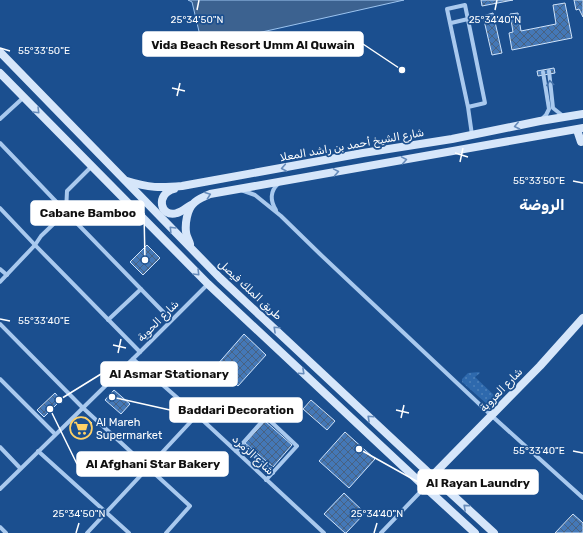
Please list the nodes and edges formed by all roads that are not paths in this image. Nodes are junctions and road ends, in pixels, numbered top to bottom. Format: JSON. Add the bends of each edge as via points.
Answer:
{"nodes":[{"id":1,"x":468,"y":19,"type":"junction"},
{"id":2,"x":451,"y":23,"type":"junction"},
{"id":3,"x":0,"y":52,"type":"edge"},
{"id":4,"x":548,"y":71,"type":"dead end"},
{"id":5,"x":543,"y":72,"type":"dead end"},
{"id":6,"x":0,"y":73,"type":"edge"},
{"id":7,"x":24,"y":98,"type":"junction"},
{"id":8,"x":468,"y":107,"type":"junction"},
{"id":9,"x":583,"y":114,"type":"edge"},
{"id":10,"x":565,"y":117,"type":"junction"},
{"id":11,"x":0,"y":119,"type":"edge"},
{"id":12,"x":540,"y":121,"type":"junction"},
{"id":13,"x":580,"y":129,"type":"edge"},
{"id":14,"x":472,"y":135,"type":"junction"},
{"id":15,"x":581,"y":142,"type":"dead end"},
{"id":16,"x":0,"y":143,"type":"edge"},
{"id":17,"x":92,"y":166,"type":"junction"},
{"id":18,"x":125,"y":180,"type":"junction"},
{"id":19,"x":283,"y":181,"type":"junction"},
{"id":20,"x":182,"y":186,"type":"junction"},
{"id":21,"x":237,"y":189,"type":"junction"},
{"id":22,"x":193,"y":204,"type":"junction"},
{"id":23,"x":0,"y":208,"type":"edge"},
{"id":24,"x":66,"y":212,"type":"junction"},
{"id":25,"x":281,"y":216,"type":"junction"},
{"id":26,"x":35,"y":245,"type":"junction"},
{"id":27,"x":193,"y":250,"type":"junction"},
{"id":28,"x":0,"y":269,"type":"edge"},
{"id":29,"x":7,"y":276,"type":"junction"},
{"id":30,"x":0,"y":282,"type":"edge"},
{"id":31,"x":208,"y":284,"type":"junction"},
{"id":32,"x":141,"y":289,"type":"junction"},
{"id":33,"x":583,"y":318,"type":"edge"},
{"id":34,"x":108,"y":320,"type":"junction"},
{"id":35,"x":171,"y":320,"type":"junction"},
{"id":36,"x":0,"y":324,"type":"edge"},
{"id":37,"x":140,"y":352,"type":"junction"},
{"id":38,"x":133,"y":359,"type":"junction"},
{"id":39,"x":0,"y":378,"type":"edge"},
{"id":40,"x":82,"y":407,"type":"junction"},
{"id":41,"x":196,"y":415,"type":"junction"},
{"id":42,"x":492,"y":416,"type":"junction"},
{"id":43,"x":55,"y":434,"type":"junction"},
{"id":44,"x":242,"y":444,"type":"junction"},
{"id":45,"x":0,"y":447,"type":"edge"},
{"id":46,"x":38,"y":451,"type":"junction"},
{"id":47,"x":236,"y":451,"type":"junction"},
{"id":48,"x":20,"y":468,"type":"junction"},
{"id":49,"x":148,"y":468,"type":"junction"},
{"id":50,"x":273,"y":472,"type":"junction"},
{"id":51,"x":432,"y":476,"type":"junction"},
{"id":52,"x":266,"y":480,"type":"junction"},
{"id":53,"x":424,"y":487,"type":"junction"},
{"id":54,"x":0,"y":489,"type":"edge"},
{"id":55,"x":583,"y":498,"type":"edge"},
{"id":56,"x":106,"y":513,"type":"junction"},
{"id":57,"x":0,"y":527,"type":"edge"},
{"id":58,"x":6,"y":533,"type":"edge"},
{"id":59,"x":87,"y":533,"type":"edge"},
{"id":60,"x":129,"y":533,"type":"edge"},
{"id":61,"x":166,"y":533,"type":"edge"},
{"id":62,"x":324,"y":533,"type":"edge"},
{"id":63,"x":381,"y":533,"type":"edge"},
{"id":64,"x":475,"y":533,"type":"edge"},
{"id":65,"x":494,"y":533,"type":"edge"}],
"edges":[{"from":1,"to":2,"type":"street"},
{"from":1,"to":2,"type":"street","via":[[465,5],[447,9]]},
{"from":1,"to":8,"type":"street","via":[[484,103]]},
{"from":2,"to":8,"type":"street"},
{"from":3,"to":18,"type":"main road","name":"طريق الملك فيصل"},
{"from":10,"to":4,"type":"street","one_way":true,"via":[[553,108]]},
{"from":5,"to":12,"type":"street","via":[[548,109]]},
{"from":6,"to":7,"type":"main road"},
{"from":7,"to":11,"type":"street"},
{"from":7,"to":17,"type":"main road","one_way":true},
{"from":8,"to":14,"type":"street"},
{"from":9,"to":10,"type":"main road","name":"شارع الشيخ أحمد بن راشد المعلا"},
{"from":10,"to":12,"type":"main road","name":"شارع الشيخ أحمد بن راشد المعلا"},
{"from":12,"to":14,"type":"main road","name":"شارع الشيخ أحمد بن راشد المعلا","one_way":true},
{"from":13,"to":15,"type":"main road"},
{"from":19,"to":13,"type":"main road","one_way":true},
{"from":14,"to":20,"type":"main road","name":"شارع الشيخ أحمد بن راشد المعلا","one_way":true},
{"from":16,"to":24,"type":"street"},
{"from":17,"to":24,"type":"street","via":[[67,191]]},
{"from":17,"to":31,"type":"main road","one_way":true},
{"from":18,"to":20,"type":"main road","name":"شارع الشيخ أحمد بن راشد المعلا","via":[[154,188]]},
{"from":27,"to":18,"type":"main road","name":"طريق الملك فيصل","one_way":true},
{"from":19,"to":21,"type":"main road"},
{"from":19,"to":25,"type":"street","via":[[276,185],[271,195],[274,206]]},
{"from":20,"to":22,"type":"main road","via":[[165,194],[162,198],[164,210],[176,214]]},
{"from":22,"to":21,"type":"main road","one_way":true,"via":[[210,194]]},
{"from":21,"to":25,"type":"street","via":[[255,195]]},
{"from":22,"to":27,"type":"main road","via":[[186,222],[186,231]]},
{"from":23,"to":26,"type":"street"},
{"from":24,"to":26,"type":"street"},
{"from":24,"to":32,"type":"street"},
{"from":25,"to":42,"type":"street"},
{"from":26,"to":29,"type":"street"},
{"from":26,"to":34,"type":"street"},
{"from":51,"to":27,"type":"main road","name":"طريق الملك فيصل","one_way":true},
{"from":28,"to":29,"type":"street"},
{"from":29,"to":30,"type":"street"},
{"from":31,"to":35,"type":"street","name":"شارع الحوية"},
{"from":31,"to":53,"type":"main road","one_way":true},
{"from":32,"to":34,"type":"street"},
{"from":32,"to":35,"type":"street"},
{"from":33,"to":42,"type":"main road","name":"شارع العروبة"},
{"from":34,"to":37,"type":"street"},
{"from":35,"to":37,"type":"street","name":"شارع الحوية"},
{"from":36,"to":40,"type":"street"},
{"from":37,"to":38,"type":"street","name":"شارع الحوية"},
{"from":38,"to":40,"type":"street","name":"شارع الحوية"},
{"from":38,"to":41,"type":"street","name":"شارع الزمرد"},
{"from":39,"to":43,"type":"street"},
{"from":40,"to":43,"type":"street","name":"شارع الحوية"},
{"from":40,"to":49,"type":"street"},
{"from":41,"to":47,"type":"street","name":"شارع الزمرد"},
{"from":41,"to":49,"type":"street"},
{"from":42,"to":51,"type":"main road","name":"شارع العروبة"},
{"from":42,"to":55,"type":"street"},
{"from":43,"to":46,"type":"street","name":"شارع الحوية"},
{"from":44,"to":47,"type":"street"},
{"from":44,"to":50,"type":"street"},
{"from":44,"to":50,"type":"street","via":[[266,417],[297,446]]},
{"from":45,"to":48,"type":"street"},
{"from":46,"to":48,"type":"street","name":"شارع الحوية"},
{"from":46,"to":56,"type":"street"},
{"from":47,"to":52,"type":"street","name":"شارع الزمرد"},
{"from":48,"to":54,"type":"street","name":"شارع الحوية"},
{"from":49,"to":56,"type":"street"},
{"from":49,"to":61,"type":"street","via":[[190,506]]},
{"from":50,"to":52,"type":"street"},
{"from":65,"to":51,"type":"main road","name":"طريق الملك فيصل","one_way":true},
{"from":52,"to":62,"type":"street","name":"شارع الزمرد"},
{"from":53,"to":63,"type":"street"},
{"from":53,"to":64,"type":"main road"},
{"from":56,"to":59,"type":"street"},
{"from":56,"to":60,"type":"street"},
{"from":57,"to":58,"type":"street"}]}
